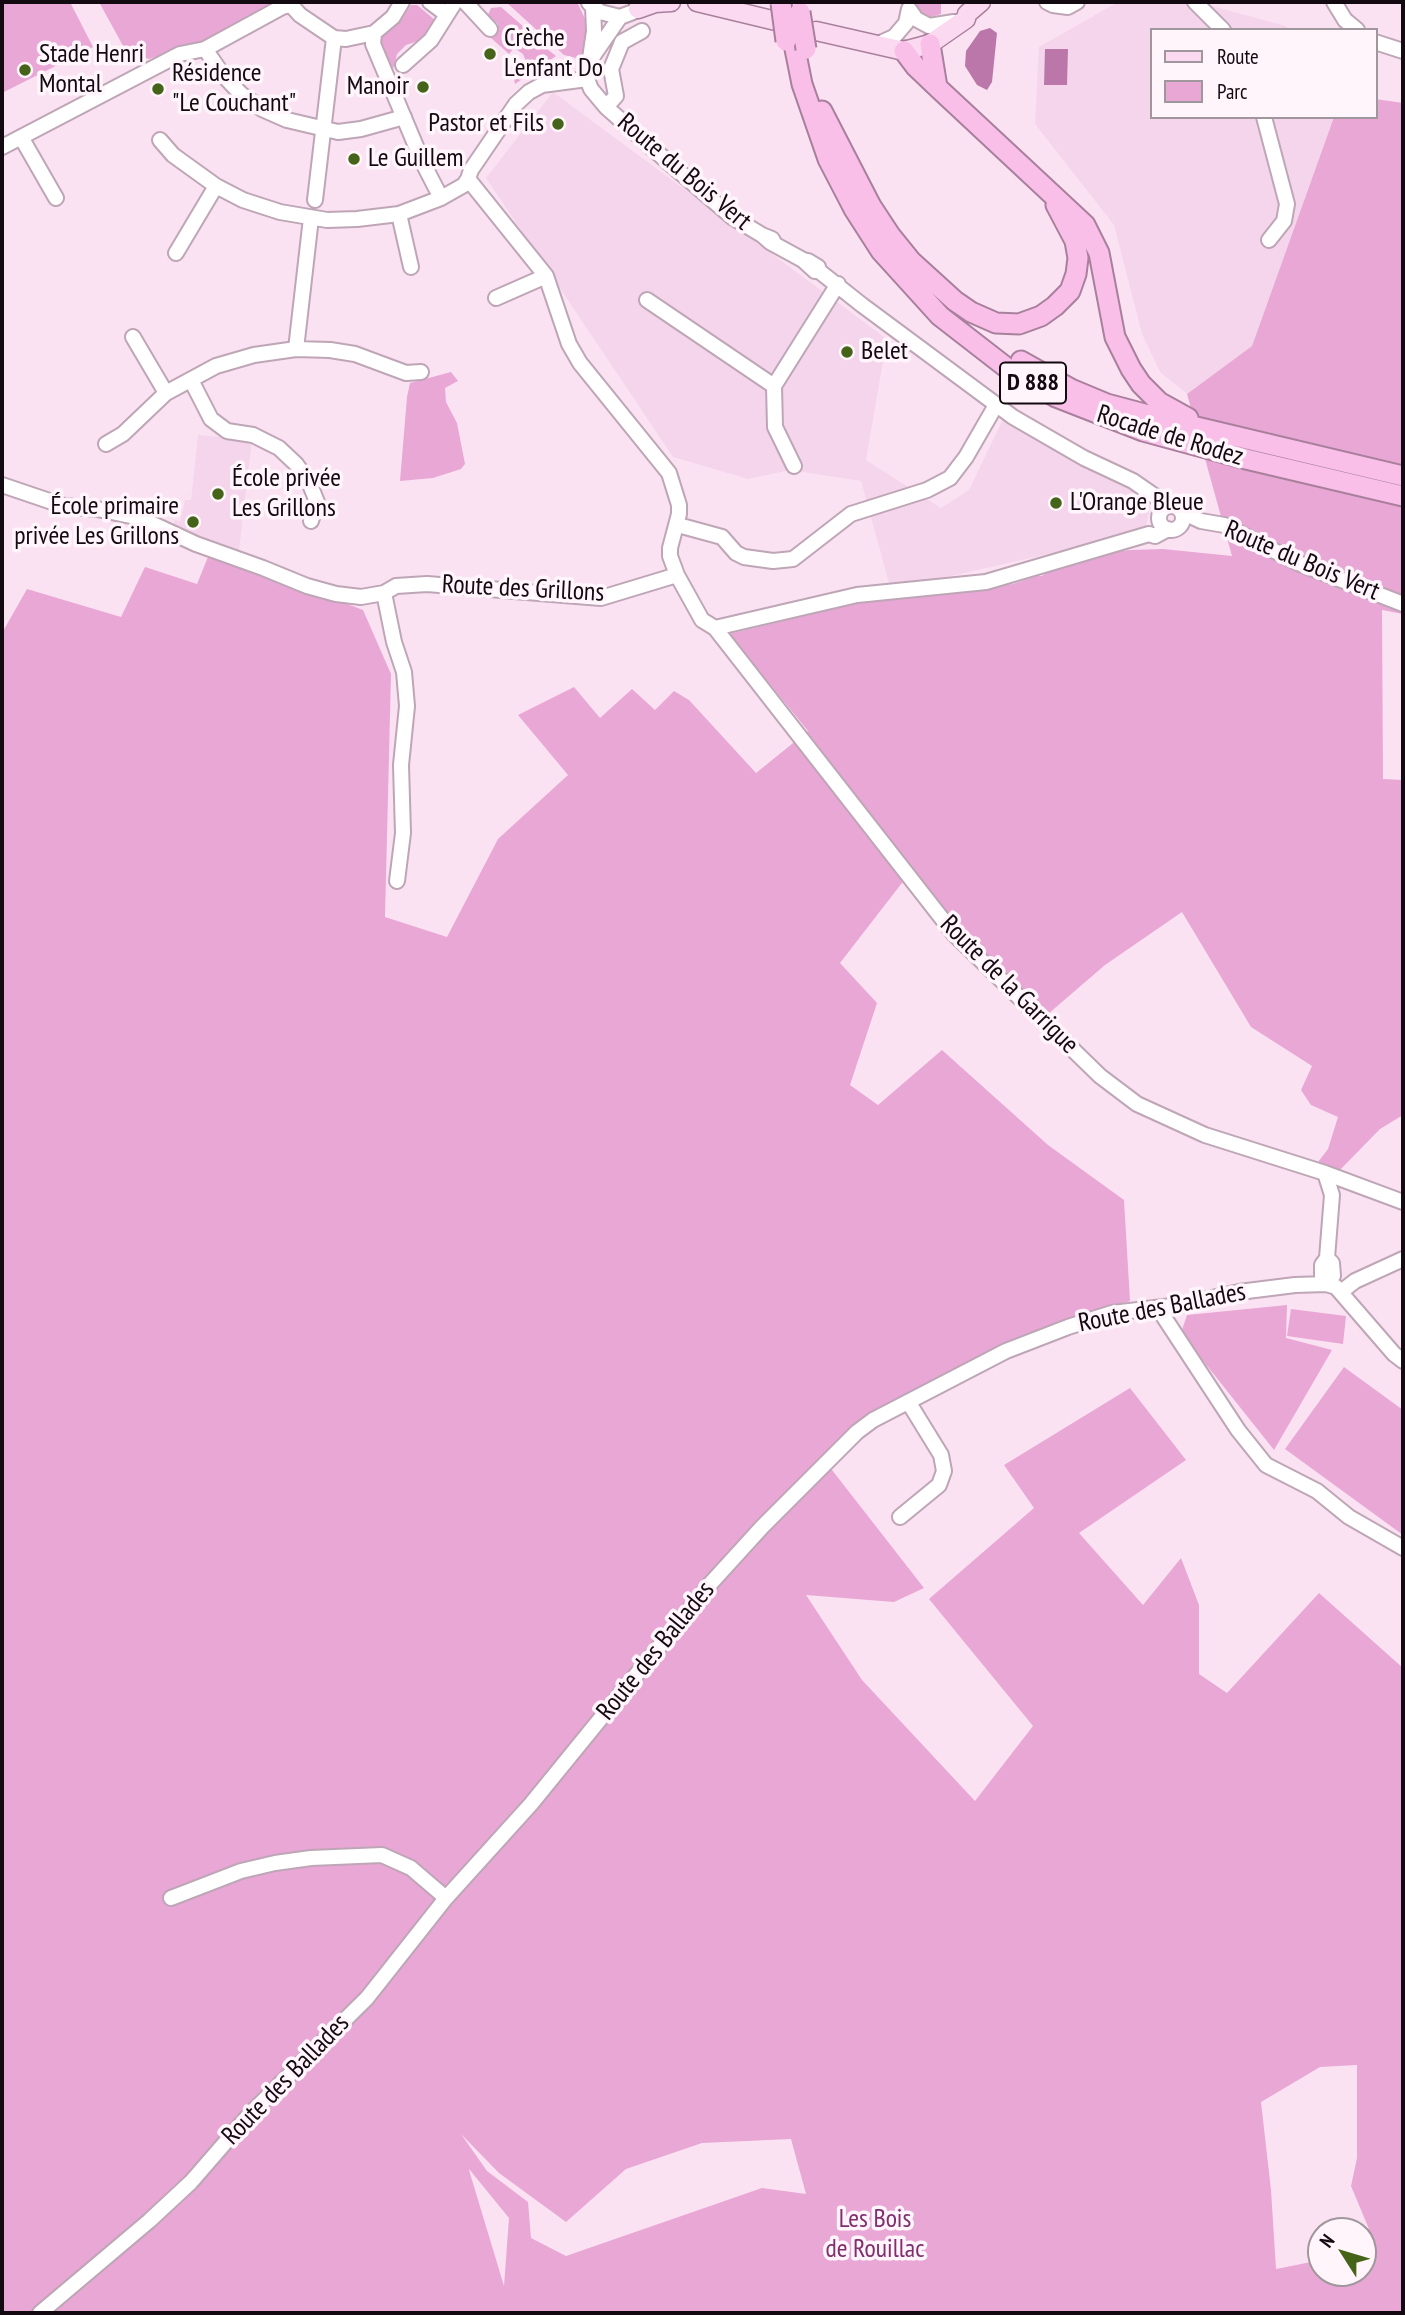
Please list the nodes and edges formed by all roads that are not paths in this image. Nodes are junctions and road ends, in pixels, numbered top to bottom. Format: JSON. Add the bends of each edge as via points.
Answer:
{"nodes":[{"id":1,"x":402,"y":2,"type":"edge"},
{"id":2,"x":430,"y":2,"type":"edge"},
{"id":3,"x":455,"y":2,"type":"edge"},
{"id":4,"x":465,"y":2,"type":"edge"},
{"id":5,"x":671,"y":2,"type":"edge"},
{"id":6,"x":696,"y":2,"type":"edge"},
{"id":7,"x":1047,"y":2,"type":"edge"},
{"id":8,"x":1077,"y":2,"type":"edge"},
{"id":9,"x":1195,"y":2,"type":"edge"},
{"id":10,"x":1334,"y":2,"type":"edge"},
{"id":11,"x":281,"y":4,"type":"edge"},
{"id":12,"x":591,"y":5,"type":"edge"},
{"id":13,"x":642,"y":5,"type":"edge"},
{"id":14,"x":788,"y":7,"type":"edge"},
{"id":15,"x":911,"y":10,"type":"edge"},
{"id":16,"x":446,"y":14,"type":"junction"},
{"id":17,"x":620,"y":17,"type":"junction"},
{"id":18,"x":963,"y":17,"type":"edge"},
{"id":19,"x":1221,"y":28,"type":"edge"},
{"id":20,"x":1355,"y":28,"type":"edge"},
{"id":21,"x":490,"y":29,"type":"dead end"},
{"id":22,"x":642,"y":31,"type":"dead end"},
{"id":23,"x":816,"y":31,"type":"dead end"},
{"id":24,"x":374,"y":33,"type":"junction"},
{"id":25,"x":334,"y":38,"type":"junction"},
{"id":26,"x":1377,"y":43,"type":"edge"},
{"id":27,"x":930,"y":44,"type":"junction"},
{"id":28,"x":795,"y":45,"type":"junction"},
{"id":29,"x":876,"y":45,"type":"junction"},
{"id":30,"x":205,"y":50,"type":"junction"},
{"id":31,"x":904,"y":51,"type":"junction"},
{"id":32,"x":1403,"y":51,"type":"edge"},
{"id":33,"x":589,"y":62,"type":"junction"},
{"id":34,"x":403,"y":65,"type":"dead end"},
{"id":35,"x":611,"y":69,"type":"junction"},
{"id":36,"x":587,"y":79,"type":"junction"},
{"id":37,"x":937,"y":88,"type":"junction"},
{"id":38,"x":606,"y":107,"type":"junction"},
{"id":39,"x":822,"y":111,"type":"junction"},
{"id":40,"x":404,"y":117,"type":"junction"},
{"id":41,"x":1265,"y":119,"type":"edge"},
{"id":42,"x":323,"y":128,"type":"junction"},
{"id":43,"x":20,"y":137,"type":"junction"},
{"id":44,"x":160,"y":141,"type":"dead end"},
{"id":45,"x":2,"y":147,"type":"edge"},
{"id":46,"x":468,"y":179,"type":"junction"},
{"id":47,"x":216,"y":186,"type":"junction"},
{"id":48,"x":1051,"y":194,"type":"junction"},
{"id":49,"x":56,"y":198,"type":"dead end"},
{"id":50,"x":441,"y":198,"type":"junction"},
{"id":51,"x":315,"y":200,"type":"dead end"},
{"id":52,"x":399,"y":214,"type":"junction"},
{"id":53,"x":311,"y":218,"type":"junction"},
{"id":54,"x":1269,"y":240,"type":"dead end"},
{"id":55,"x":176,"y":253,"type":"dead end"},
{"id":56,"x":411,"y":267,"type":"dead end"},
{"id":57,"x":546,"y":276,"type":"junction"},
{"id":58,"x":838,"y":284,"type":"junction"},
{"id":59,"x":496,"y":298,"type":"dead end"},
{"id":60,"x":647,"y":300,"type":"dead end"},
{"id":61,"x":133,"y":337,"type":"dead end"},
{"id":62,"x":296,"y":349,"type":"junction"},
{"id":63,"x":421,"y":372,"type":"dead end"},
{"id":64,"x":191,"y":380,"type":"junction"},
{"id":65,"x":774,"y":386,"type":"junction"},
{"id":66,"x":166,"y":393,"type":"junction"},
{"id":67,"x":996,"y":405,"type":"junction"},
{"id":68,"x":106,"y":444,"type":"dead end"},
{"id":69,"x":1313,"y":455,"type":"junction"},
{"id":70,"x":794,"y":466,"type":"dead end"},
{"id":71,"x":1403,"y":476,"type":"edge"},
{"id":72,"x":2,"y":485,"type":"edge"},
{"id":73,"x":1403,"y":496,"type":"edge"},
{"id":74,"x":1170,"y":518,"type":"junction"},
{"id":75,"x":310,"y":521,"type":"dead end"},
{"id":76,"x":678,"y":525,"type":"junction"},
{"id":77,"x":677,"y":575,"type":"junction"},
{"id":78,"x":384,"y":593,"type":"junction"},
{"id":79,"x":1403,"y":604,"type":"edge"},
{"id":80,"x":715,"y":628,"type":"junction"},
{"id":81,"x":397,"y":881,"type":"dead end"},
{"id":82,"x":1325,"y":1173,"type":"junction"},
{"id":83,"x":1403,"y":1202,"type":"edge"},
{"id":84,"x":1403,"y":1259,"type":"edge"},
{"id":85,"x":1326,"y":1284,"type":"junction"},
{"id":86,"x":1341,"y":1292,"type":"junction"},
{"id":87,"x":1181,"y":1305,"type":"junction"},
{"id":88,"x":1157,"y":1308,"type":"junction"},
{"id":89,"x":1175,"y":1333,"type":"junction"},
{"id":90,"x":1403,"y":1361,"type":"edge"},
{"id":91,"x":909,"y":1403,"type":"junction"},
{"id":92,"x":900,"y":1517,"type":"dead end"},
{"id":93,"x":1403,"y":1548,"type":"edge"},
{"id":94,"x":171,"y":1898,"type":"dead end"},
{"id":95,"x":446,"y":1898,"type":"junction"},
{"id":96,"x":40,"y":2313,"type":"edge"}],
"edges":[{"from":1,"to":24,"type":"street"},
{"from":2,"to":16,"type":"street"},
{"from":3,"to":16,"type":"street"},
{"from":4,"to":21,"type":"street"},
{"from":5,"to":13,"type":"main road"},
{"from":6,"to":14,"type":"main road"},
{"from":7,"to":8,"type":"street","via":[[1068,7]]},
{"from":9,"to":19,"type":"street"},
{"from":10,"to":20,"type":"street"},
{"from":11,"to":25,"type":"street","via":[[290,5]]},
{"from":11,"to":30,"type":"street"},
{"from":12,"to":17,"type":"street","via":[[608,16]]},
{"from":12,"to":33,"type":"street","via":[[594,31]]},
{"from":13,"to":17,"type":"street"},
{"from":14,"to":28,"type":"highway","name":"Rocade de Rodez","bridge":true},
{"from":15,"to":18,"type":"street","via":[[929,26]]},
{"from":15,"to":27,"type":"street","via":[[918,33]]},
{"from":15,"to":29,"type":"street","via":[[894,37]]},
{"from":16,"to":34,"type":"street","via":[[431,40]]},
{"from":17,"to":33,"type":"street"},
{"from":18,"to":27,"type":"main road"},
{"from":22,"to":35,"type":"street","via":[[622,42]]},
{"from":23,"to":29,"type":"main road"},
{"from":24,"to":25,"type":"street"},
{"from":24,"to":40,"type":"street","via":[[373,44]]},
{"from":25,"to":42,"type":"street"},
{"from":26,"to":32,"type":"street"},
{"from":27,"to":31,"type":"main road"},
{"from":27,"to":37,"type":"highway"},
{"from":28,"to":39,"type":"highway","name":"Rocade de Rodez","number":"D 888"},
{"from":28,"to":73,"type":"highway","name":"Rocade de Rodez","number":"D 888","via":[[802,84],[828,159],[881,251],[940,316],[1006,368],[1056,397],[1143,431]]},
{"from":29,"to":31,"type":"main road"},
{"from":30,"to":42,"type":"street","via":[[241,94],[262,109]]},
{"from":30,"to":43,"type":"street","via":[[180,54]]},
{"from":31,"to":37,"type":"highway"},
{"from":33,"to":35,"type":"street"},
{"from":33,"to":36,"type":"street"},
{"from":35,"to":38,"type":"street","via":[[616,96]]},
{"from":36,"to":38,"type":"street","name":"Route du Bois Vert"},
{"from":36,"to":46,"type":"street","via":[[542,85],[529,92]]},
{"from":37,"to":48,"type":"highway"},
{"from":38,"to":58,"type":"street","name":"Route du Bois Vert","via":[[732,217],[818,267]]},
{"from":39,"to":48,"type":"highway","via":[[871,206],[911,261],[971,312],[996,323],[1019,324],[1041,316],[1070,291],[1078,258],[1075,241]]},
{"from":39,"to":69,"type":"highway","name":"Rocade de Rodez","number":"D 888","via":[[874,222],[924,284],[984,337],[1036,370],[1107,404]]},
{"from":40,"to":42,"type":"street","via":[[361,129],[338,132]]},
{"from":40,"to":50,"type":"street"},
{"from":41,"to":54,"type":"street","via":[[1287,204],[1284,221]]},
{"from":42,"to":51,"type":"street"},
{"from":43,"to":45,"type":"street"},
{"from":43,"to":49,"type":"street"},
{"from":44,"to":47,"type":"street"},
{"from":46,"to":50,"type":"street"},
{"from":46,"to":57,"type":"street"},
{"from":47,"to":53,"type":"street","via":[[243,200]]},
{"from":47,"to":55,"type":"street"},
{"from":48,"to":69,"type":"highway","via":[[1085,225],[1099,253],[1115,337],[1141,384],[1159,402],[1199,423]]},
{"from":50,"to":52,"type":"street"},
{"from":52,"to":53,"type":"street"},
{"from":52,"to":56,"type":"street"},
{"from":53,"to":62,"type":"street"},
{"from":57,"to":59,"type":"street"},
{"from":57,"to":76,"type":"street","via":[[580,363],[669,472],[679,505]]},
{"from":58,"to":65,"type":"street"},
{"from":58,"to":67,"type":"street"},
{"from":60,"to":65,"type":"street"},
{"from":61,"to":66,"type":"street"},
{"from":62,"to":63,"type":"street","via":[[355,354],[406,373]]},
{"from":62,"to":64,"type":"street","via":[[216,366]]},
{"from":64,"to":66,"type":"street"},
{"from":64,"to":75,"type":"street","via":[[211,419],[227,431],[253,435],[279,448],[296,464],[317,502]]},
{"from":65,"to":70,"type":"street","via":[[775,427]]},
{"from":66,"to":68,"type":"street"},
{"from":67,"to":74,"type":"street","via":[[1133,481],[1151,493]]},
{"from":67,"to":76,"type":"street","via":[[950,478],[852,514],[793,559],[744,557],[722,537]]},
{"from":69,"to":71,"type":"highway","name":"Rocade de Rodez"},
{"from":72,"to":78,"type":"street","name":"Route des Grillons","via":[[64,506],[140,519],[335,594],[361,597]]},
{"from":74,"to":79,"type":"street","name":"Route du Bois Vert","via":[[1224,525],[1298,563]]},
{"from":74,"to":80,"type":"street","via":[[1155,536],[1149,534],[986,582],[857,595]]},
{"from":76,"to":77,"type":"street","via":[[670,548]]},
{"from":77,"to":78,"type":"street","name":"Route des Grillons","via":[[601,598],[426,584],[396,586]]},
{"from":77,"to":80,"type":"street","via":[[702,620]]},
{"from":78,"to":81,"type":"street","via":[[404,672],[407,706]]},
{"from":80,"to":82,"type":"street","name":"Route de la Garrigue","via":[[954,934],[1100,1076],[1137,1104],[1186,1127]]},
{"from":82,"to":83,"type":"street","name":"Route de la Garrigue"},
{"from":82,"to":85,"type":"street","via":[[1332,1195],[1326,1258],[1332,1263],[1333,1276]]},
{"from":84,"to":86,"type":"street"},
{"from":85,"to":86,"type":"street"},
{"from":85,"to":87,"type":"street","name":"Route des Ballades","via":[[1239,1292]]},
{"from":86,"to":90,"type":"street"},
{"from":87,"to":88,"type":"street","name":"Route des Ballades"},
{"from":87,"to":89,"type":"street"},
{"from":88,"to":89,"type":"street"},
{"from":88,"to":91,"type":"street","name":"Route des Ballades","via":[[1112,1313],[1068,1327],[1006,1351]]},
{"from":89,"to":93,"type":"street","via":[[1237,1430],[1266,1465],[1317,1491],[1349,1517]]},
{"from":91,"to":92,"type":"street","via":[[941,1455],[944,1471],[939,1485]]},
{"from":91,"to":95,"type":"street","name":"Route des Ballades","via":[[857,1433],[762,1527],[531,1804]]},
{"from":94,"to":95,"type":"street","via":[[275,1863],[382,1855],[411,1868]]},
{"from":95,"to":96,"type":"street","name":"Route des Ballades","via":[[367,1998],[250,2114],[191,2182]]}]}
